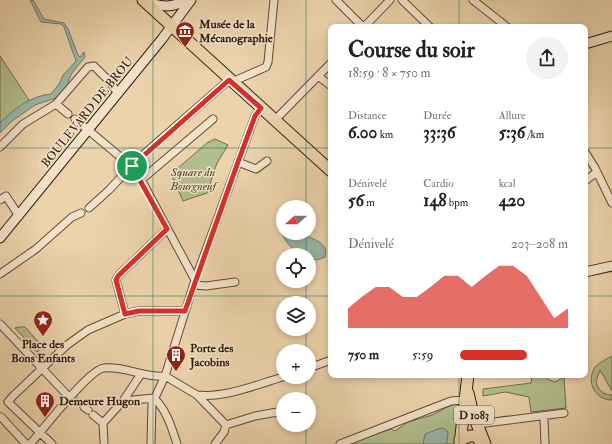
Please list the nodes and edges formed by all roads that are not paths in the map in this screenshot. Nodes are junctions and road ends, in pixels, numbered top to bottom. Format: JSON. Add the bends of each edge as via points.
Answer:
{"nodes":[{"id":1,"x":184,"y":0,"type":"edge"},
{"id":2,"x":191,"y":0,"type":"edge"},
{"id":3,"x":274,"y":0,"type":"edge"},
{"id":4,"x":336,"y":0,"type":"edge"},
{"id":5,"x":390,"y":0,"type":"edge"},
{"id":6,"x":402,"y":0,"type":"edge"},
{"id":7,"x":474,"y":0,"type":"edge"},
{"id":8,"x":144,"y":1,"type":"edge"},
{"id":9,"x":361,"y":24,"type":"edge"},
{"id":10,"x":367,"y":24,"type":"edge"},
{"id":11,"x":427,"y":24,"type":"edge"},
{"id":12,"x":503,"y":24,"type":"edge"},
{"id":13,"x":171,"y":25,"type":"junction"},
{"id":14,"x":612,"y":36,"type":"edge"},
{"id":15,"x":588,"y":43,"type":"edge"},
{"id":16,"x":328,"y":66,"type":"edge"},
{"id":17,"x":318,"y":76,"type":"junction"},
{"id":18,"x":231,"y":81,"type":"junction"},
{"id":19,"x":328,"y":84,"type":"edge"},
{"id":20,"x":118,"y":94,"type":"junction"},
{"id":21,"x":56,"y":104,"type":"junction"},
{"id":22,"x":261,"y":108,"type":"junction"},
{"id":23,"x":68,"y":114,"type":"dead end"},
{"id":24,"x":75,"y":119,"type":"dead end"},
{"id":25,"x":213,"y":119,"type":"dead end"},
{"id":26,"x":275,"y":120,"type":"junction"},
{"id":27,"x":88,"y":129,"type":"junction"},
{"id":28,"x":0,"y":146,"type":"edge"},
{"id":29,"x":588,"y":157,"type":"edge"},
{"id":30,"x":267,"y":160,"type":"dead end"},
{"id":31,"x":238,"y":162,"type":"junction"},
{"id":32,"x":132,"y":166,"type":"junction"},
{"id":33,"x":328,"y":168,"type":"edge"},
{"id":34,"x":597,"y":172,"type":"junction"},
{"id":35,"x":588,"y":179,"type":"edge"},
{"id":36,"x":141,"y":180,"type":"junction"},
{"id":37,"x":0,"y":200,"type":"edge"},
{"id":38,"x":612,"y":203,"type":"edge"},
{"id":39,"x":89,"y":208,"type":"dead end"},
{"id":40,"x":81,"y":213,"type":"dead end"},
{"id":41,"x":18,"y":216,"type":"junction"},
{"id":42,"x":167,"y":229,"type":"junction"},
{"id":43,"x":0,"y":238,"type":"edge"},
{"id":44,"x":612,"y":266,"type":"edge"},
{"id":45,"x":588,"y":271,"type":"edge"},
{"id":46,"x":0,"y":274,"type":"edge"},
{"id":47,"x":235,"y":282,"type":"dead end"},
{"id":48,"x":194,"y":283,"type":"junction"},
{"id":49,"x":185,"y":311,"type":"junction"},
{"id":50,"x":125,"y":314,"type":"junction"},
{"id":51,"x":0,"y":325,"type":"edge"},
{"id":52,"x":328,"y":361,"type":"edge"},
{"id":53,"x":316,"y":365,"type":"edge"},
{"id":54,"x":41,"y":370,"type":"junction"},
{"id":55,"x":140,"y":374,"type":"junction"},
{"id":56,"x":165,"y":376,"type":"junction"},
{"id":57,"x":276,"y":379,"type":"edge"},
{"id":58,"x":468,"y":380,"type":"edge"},
{"id":59,"x":197,"y":395,"type":"junction"},
{"id":60,"x":72,"y":397,"type":"junction"},
{"id":61,"x":154,"y":398,"type":"junction"},
{"id":62,"x":464,"y":400,"type":"junction"},
{"id":63,"x":123,"y":401,"type":"junction"},
{"id":64,"x":11,"y":407,"type":"junction"},
{"id":65,"x":88,"y":411,"type":"tunnel mouth"},
{"id":66,"x":276,"y":412,"type":"edge"},
{"id":67,"x":564,"y":413,"type":"dead end"},
{"id":68,"x":1,"y":415,"type":"edge"},
{"id":69,"x":544,"y":420,"type":"dead end"},
{"id":70,"x":103,"y":423,"type":"junction"},
{"id":71,"x":478,"y":424,"type":"junction"},
{"id":72,"x":226,"y":425,"type":"junction"},
{"id":73,"x":41,"y":432,"type":"junction"},
{"id":74,"x":104,"y":442,"type":"dead end"},
{"id":75,"x":460,"y":442,"type":"edge"},
{"id":76,"x":482,"y":442,"type":"edge"},
{"id":77,"x":26,"y":444,"type":"edge"},
{"id":78,"x":30,"y":444,"type":"edge"},
{"id":79,"x":52,"y":444,"type":"edge"},
{"id":80,"x":151,"y":444,"type":"edge"},
{"id":81,"x":177,"y":444,"type":"edge"},
{"id":82,"x":215,"y":444,"type":"edge"},
{"id":83,"x":340,"y":444,"type":"edge"},
{"id":84,"x":545,"y":444,"type":"edge"}],
"edges":[{"from":1,"to":8,"type":"main road","via":[[171,6],[158,6]]},
{"from":2,"to":13,"type":"main road","name":"BOULEVARD DE BROU"},
{"from":3,"to":18,"type":"street","via":[[266,67]]},
{"from":4,"to":9,"type":"street"},
{"from":5,"to":10,"type":"street"},
{"from":6,"to":11,"type":"street"},
{"from":7,"to":12,"type":"street"},
{"from":8,"to":13,"type":"main road"},
{"from":13,"to":18,"type":"main road"},
{"from":13,"to":20,"type":"main road","name":"BOULEVARD DE BROU"},
{"from":14,"to":15,"type":"main road"},
{"from":16,"to":17,"type":"street"},
{"from":17,"to":19,"type":"street"},
{"from":17,"to":26,"type":"street"},
{"from":18,"to":22,"type":"main road"},
{"from":18,"to":32,"type":"street"},
{"from":20,"to":21,"type":"street","via":[[104,75],[92,66]]},
{"from":20,"to":27,"type":"main road","name":"BOULEVARD DE BROU"},
{"from":21,"to":23,"type":"street"},
{"from":21,"to":28,"type":"street","via":[[23,124]]},
{"from":22,"to":26,"type":"main road"},
{"from":22,"to":31,"type":"street","via":[[255,116]]},
{"from":24,"to":27,"type":"street"},
{"from":25,"to":36,"type":"street"},
{"from":26,"to":33,"type":"main road"},
{"from":27,"to":32,"type":"street"},
{"from":27,"to":41,"type":"main road","name":"BOULEVARD DE BROU"},
{"from":29,"to":34,"type":"street"},
{"from":30,"to":31,"type":"street","via":[[256,169]]},
{"from":31,"to":48,"type":"street"},
{"from":32,"to":36,"type":"street"},
{"from":32,"to":39,"type":"street"},
{"from":34,"to":35,"type":"street"},
{"from":34,"to":38,"type":"street"},
{"from":36,"to":42,"type":"street"},
{"from":37,"to":41,"type":"street","via":[[6,196]]},
{"from":40,"to":46,"type":"street","via":[[72,217],[38,248]]},
{"from":41,"to":43,"type":"main road","name":"BOULEVARD DE BROU"},
{"from":42,"to":48,"type":"street"},
{"from":42,"to":50,"type":"street","via":[[116,280]]},
{"from":44,"to":45,"type":"main road"},
{"from":47,"to":48,"type":"street","via":[[206,286]]},
{"from":48,"to":49,"type":"street"},
{"from":49,"to":50,"type":"street","via":[[139,311]]},
{"from":49,"to":56,"type":"street"},
{"from":50,"to":54,"type":"street","via":[[88,330],[67,345]]},
{"from":51,"to":54,"type":"street"},
{"from":52,"to":53,"type":"street"},
{"from":54,"to":60,"type":"street"},
{"from":54,"to":64,"type":"street","via":[[8,402]]},
{"from":55,"to":56,"type":"street"},
{"from":55,"to":60,"type":"street","via":[[110,368],[99,369],[86,379]]},
{"from":55,"to":63,"type":"street"},
{"from":56,"to":59,"type":"street"},
{"from":56,"to":61,"type":"street"},
{"from":57,"to":59,"type":"street","via":[[228,394]]},
{"from":58,"to":62,"type":"main road","number":"D 1083"},
{"from":58,"to":71,"type":"main road","number":"D 1083","via":[[468,398]]},
{"from":59,"to":72,"type":"street"},
{"from":60,"to":73,"type":"street"},
{"from":61,"to":63,"type":"street"},
{"from":61,"to":80,"type":"street","via":[[151,410]]},
{"from":61,"to":81,"type":"street","via":[[169,420]]},
{"from":62,"to":75,"type":"main road"},
{"from":62,"to":83,"type":"street","via":[[451,401]]},
{"from":63,"to":70,"type":"street"},
{"from":64,"to":68,"type":"street"},
{"from":64,"to":73,"type":"street"},
{"from":65,"to":70,"type":"street"},
{"from":66,"to":72,"type":"street"},
{"from":67,"to":71,"type":"street"},
{"from":68,"to":77,"type":"street"},
{"from":69,"to":84,"type":"street"},
{"from":70,"to":74,"type":"street"},
{"from":71,"to":76,"type":"main road","number":"D 1083"},
{"from":72,"to":82,"type":"street"},
{"from":73,"to":78,"type":"street"},
{"from":73,"to":79,"type":"street"},
{"from":75,"to":76,"type":"main road","via":[[470,436]]}]}
